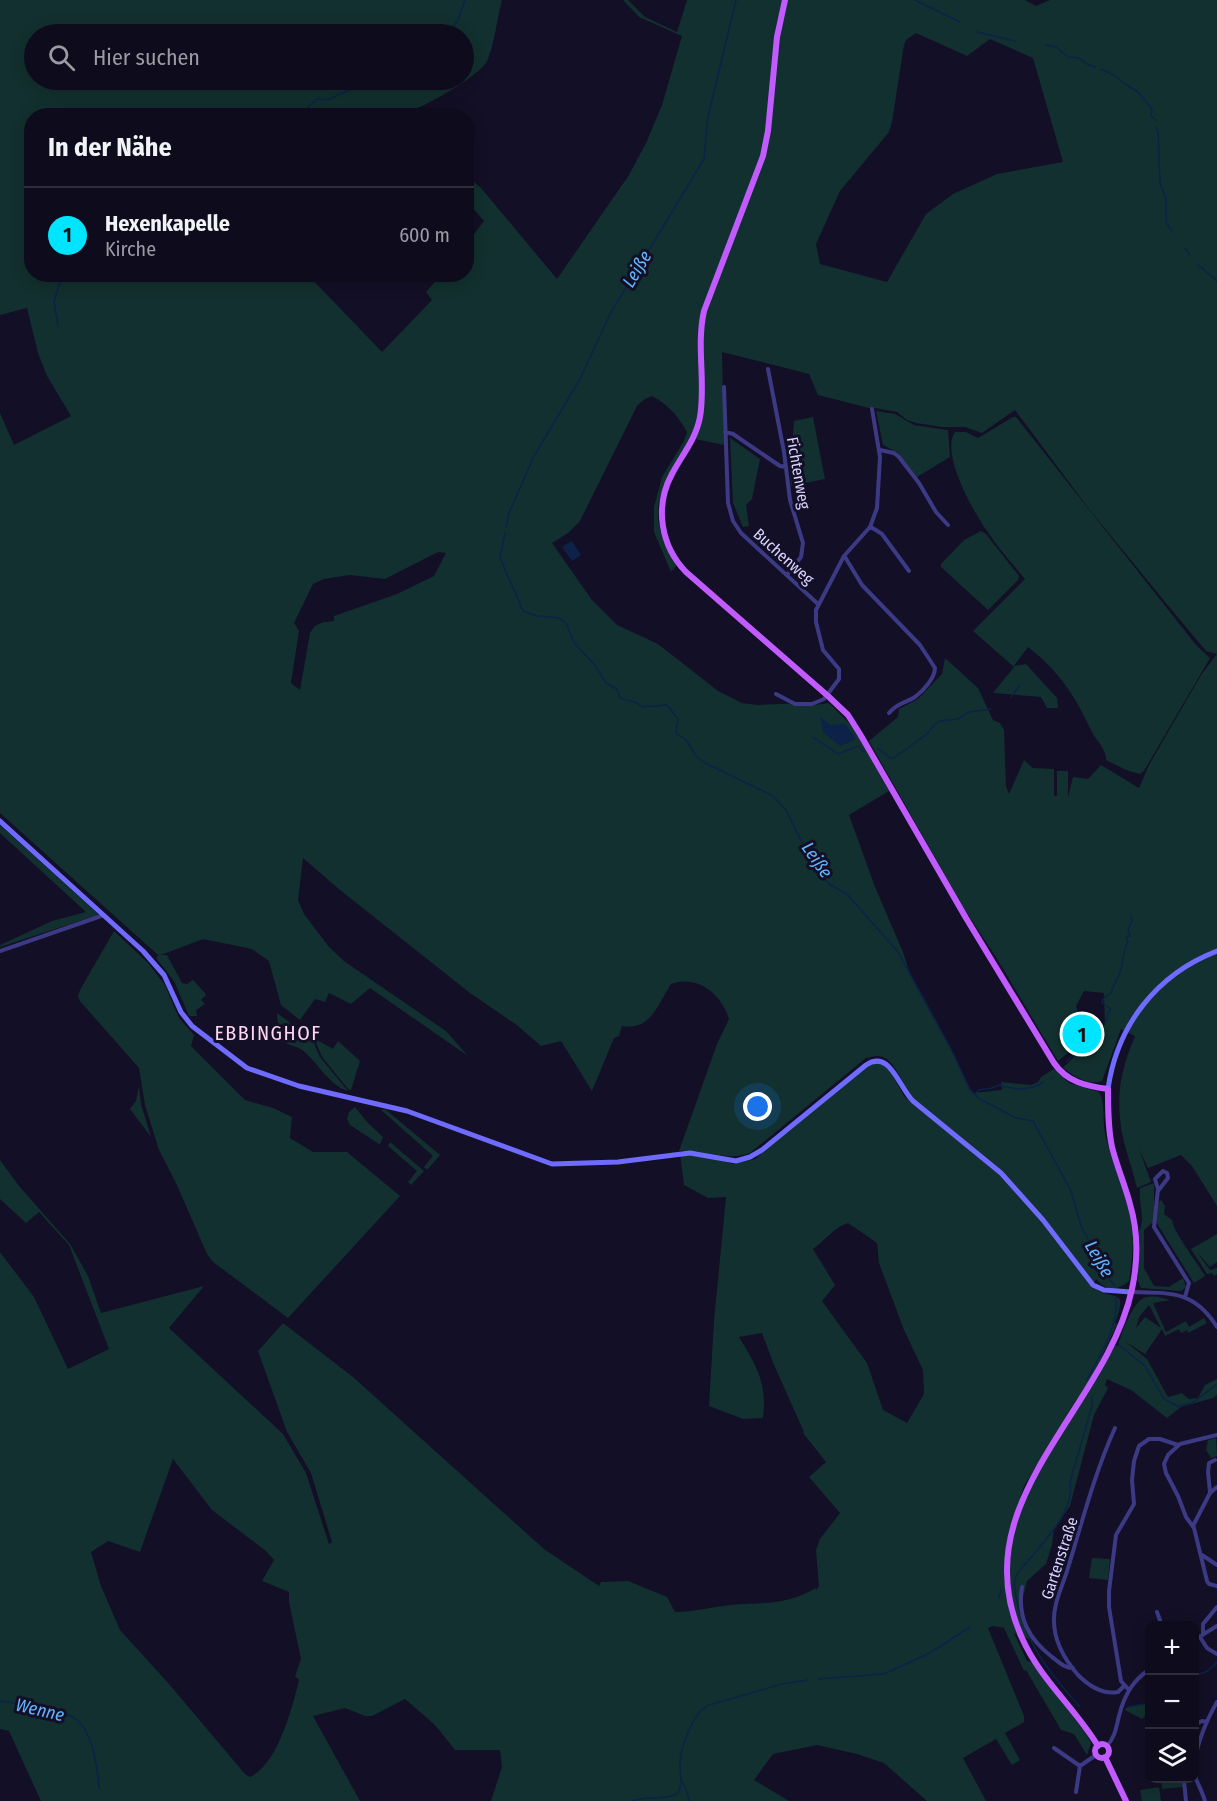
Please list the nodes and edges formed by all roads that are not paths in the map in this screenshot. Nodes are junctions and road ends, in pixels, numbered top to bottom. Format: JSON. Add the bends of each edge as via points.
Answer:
{"nodes":[{"id":1,"x":785,"y":0,"type":"edge"},
{"id":2,"x":768,"y":369,"type":"dead end"},
{"id":3,"x":724,"y":387,"type":"dead end"},
{"id":4,"x":872,"y":409,"type":"dead end"},
{"id":5,"x":725,"y":432,"type":"junction"},
{"id":6,"x":880,"y":450,"type":"junction"},
{"id":7,"x":786,"y":467,"type":"junction"},
{"id":8,"x":948,"y":525,"type":"dead end"},
{"id":9,"x":870,"y":527,"type":"junction"},
{"id":10,"x":844,"y":556,"type":"junction"},
{"id":11,"x":909,"y":571,"type":"dead end"},
{"id":12,"x":787,"y":575,"type":"junction"},
{"id":13,"x":818,"y":604,"type":"junction"},
{"id":14,"x":776,"y":694,"type":"dead end"},
{"id":15,"x":828,"y":696,"type":"junction"},
{"id":16,"x":889,"y":712,"type":"dead end"},
{"id":17,"x":0,"y":821,"type":"edge"},
{"id":18,"x":104,"y":915,"type":"junction"},
{"id":19,"x":0,"y":951,"type":"edge"},
{"id":20,"x":1217,"y":951,"type":"edge"},
{"id":21,"x":1108,"y":1089,"type":"junction"},
{"id":22,"x":1158,"y":1191,"type":"junction"},
{"id":23,"x":1131,"y":1292,"type":"junction"},
{"id":24,"x":1185,"y":1297,"type":"junction"},
{"id":25,"x":1217,"y":1327,"type":"edge"},
{"id":26,"x":1115,"y":1428,"type":"dead end"},
{"id":27,"x":1217,"y":1435,"type":"edge"},
{"id":28,"x":1178,"y":1445,"type":"junction"},
{"id":29,"x":1215,"y":1460,"type":"dead end"},
{"id":30,"x":1217,"y":1487,"type":"edge"},
{"id":31,"x":1210,"y":1492,"type":"junction"},
{"id":32,"x":1193,"y":1526,"type":"junction"},
{"id":33,"x":1202,"y":1555,"type":"junction"},
{"id":34,"x":1217,"y":1564,"type":"edge"},
{"id":35,"x":1217,"y":1586,"type":"edge"},
{"id":36,"x":1022,"y":1587,"type":"dead end"},
{"id":37,"x":1217,"y":1607,"type":"edge"},
{"id":38,"x":1156,"y":1612,"type":"dead end"},
{"id":39,"x":1160,"y":1621,"type":"edge"},
{"id":40,"x":1217,"y":1626,"type":"edge"},
{"id":41,"x":1201,"y":1636,"type":"junction"},
{"id":42,"x":1217,"y":1654,"type":"edge"},
{"id":43,"x":1073,"y":1668,"type":"junction"},
{"id":44,"x":1145,"y":1672,"type":"edge"},
{"id":45,"x":1126,"y":1688,"type":"junction"},
{"id":46,"x":1217,"y":1702,"type":"edge"},
{"id":47,"x":1199,"y":1722,"type":"edge"},
{"id":48,"x":1207,"y":1722,"type":"junction"},
{"id":49,"x":1098,"y":1746,"type":"junction"},
{"id":50,"x":1107,"y":1746,"type":"junction"},
{"id":51,"x":1199,"y":1747,"type":"edge"},
{"id":52,"x":1054,"y":1748,"type":"dead end"},
{"id":53,"x":1096,"y":1755,"type":"junction"},
{"id":54,"x":1106,"y":1757,"type":"junction"},
{"id":55,"x":1080,"y":1766,"type":"junction"},
{"id":56,"x":1184,"y":1783,"type":"edge"},
{"id":57,"x":1198,"y":1783,"type":"edge"},
{"id":58,"x":1076,"y":1792,"type":"dead end"},
{"id":59,"x":1126,"y":1801,"type":"edge"},
{"id":60,"x":1186,"y":1801,"type":"edge"},
{"id":61,"x":1206,"y":1801,"type":"edge"}],
"edges":[{"from":1,"to":15,"type":"main road","via":[[777,37],[765,149],[704,311],[700,330],[699,421],[667,483],[662,521],[669,547],[680,565]]},
{"from":2,"to":7,"type":"street","name":"Fichtenweg"},
{"from":3,"to":5,"type":"street","name":"Buchenweg"},
{"from":4,"to":6,"type":"street"},
{"from":5,"to":7,"type":"street"},
{"from":5,"to":12,"type":"street","name":"Buchenweg","via":[[731,518],[744,536]]},
{"from":6,"to":8,"type":"street","via":[[899,457]]},
{"from":6,"to":9,"type":"street","via":[[879,503]]},
{"from":7,"to":12,"type":"street","name":"Fichtenweg","via":[[790,500],[803,543],[801,557]]},
{"from":9,"to":10,"type":"street"},
{"from":9,"to":11,"type":"street","via":[[882,534]]},
{"from":10,"to":13,"type":"street"},
{"from":10,"to":16,"type":"street","via":[[860,582],[920,645],[935,670],[915,697]]},
{"from":12,"to":13,"type":"street","name":"Buchenweg"},
{"from":13,"to":15,"type":"street","name":"Buchenweg","via":[[816,622],[822,647],[840,673]]},
{"from":14,"to":15,"type":"street","via":[[803,705],[819,703]]},
{"from":15,"to":21,"type":"main road","via":[[848,715],[860,734],[1057,1067],[1080,1084]]},
{"from":17,"to":18,"type":"street"},
{"from":18,"to":19,"type":"street"},
{"from":18,"to":23,"type":"street","via":[[158,966],[188,1022],[247,1068],[300,1086],[415,1114],[552,1164],[618,1162],[690,1153],[741,1160],[758,1153],[869,1063],[883,1061],[913,1101],[1013,1185],[1090,1282],[1102,1289]]},
{"from":20,"to":21,"type":"street","via":[[1184,967],[1152,993],[1132,1019],[1116,1053]]},
{"from":21,"to":23,"type":"main road","via":[[1112,1146],[1135,1224]]},
{"from":22,"to":22,"type":"street","via":[[1168,1178],[1164,1172],[1155,1179]]},
{"from":22,"to":24,"type":"street","via":[[1154,1227],[1188,1281]]},
{"from":23,"to":24,"type":"street"},
{"from":23,"to":49,"type":"main road","via":[[1105,1358],[1029,1483],[1014,1523],[1007,1563],[1012,1611],[1028,1650]]},
{"from":24,"to":25,"type":"street","via":[[1203,1308]]},
{"from":26,"to":43,"type":"street","name":"Gartenstraße","via":[[1054,1613],[1057,1641]]},
{"from":27,"to":28,"type":"street"},
{"from":28,"to":32,"type":"street","via":[[1166,1457],[1164,1466]]},
{"from":28,"to":45,"type":"street","via":[[1155,1438],[1139,1446],[1132,1470],[1134,1504],[1116,1535],[1109,1607],[1120,1677]]},
{"from":29,"to":31,"type":"street","via":[[1208,1468]]},
{"from":30,"to":31,"type":"street"},
{"from":31,"to":32,"type":"street"},
{"from":32,"to":33,"type":"street"},
{"from":33,"to":34,"type":"street"},
{"from":33,"to":35,"type":"street","via":[[1206,1581]]},
{"from":36,"to":43,"type":"street","via":[[1022,1613],[1033,1639],[1064,1667]]},
{"from":37,"to":41,"type":"street","via":[[1203,1624]]},
{"from":38,"to":39,"type":"street"},
{"from":40,"to":41,"type":"street"},
{"from":41,"to":42,"type":"street","via":[[1207,1648]]},
{"from":43,"to":45,"type":"street","name":"Gartenstraße","via":[[1100,1691],[1115,1693]]},
{"from":44,"to":45,"type":"street"},
{"from":45,"to":50,"type":"street","via":[[1115,1735]]},
{"from":46,"to":48,"type":"street"},
{"from":47,"to":48,"type":"street"},
{"from":48,"to":51,"type":"street"},
{"from":49,"to":50,"type":"main road"},
{"from":49,"to":53,"type":"main road"},
{"from":50,"to":54,"type":"main road"},
{"from":52,"to":55,"type":"street"},
{"from":53,"to":54,"type":"main road"},
{"from":53,"to":55,"type":"street"},
{"from":54,"to":59,"type":"main road"},
{"from":55,"to":58,"type":"street"},
{"from":56,"to":60,"type":"street"},
{"from":57,"to":61,"type":"street"}]}
